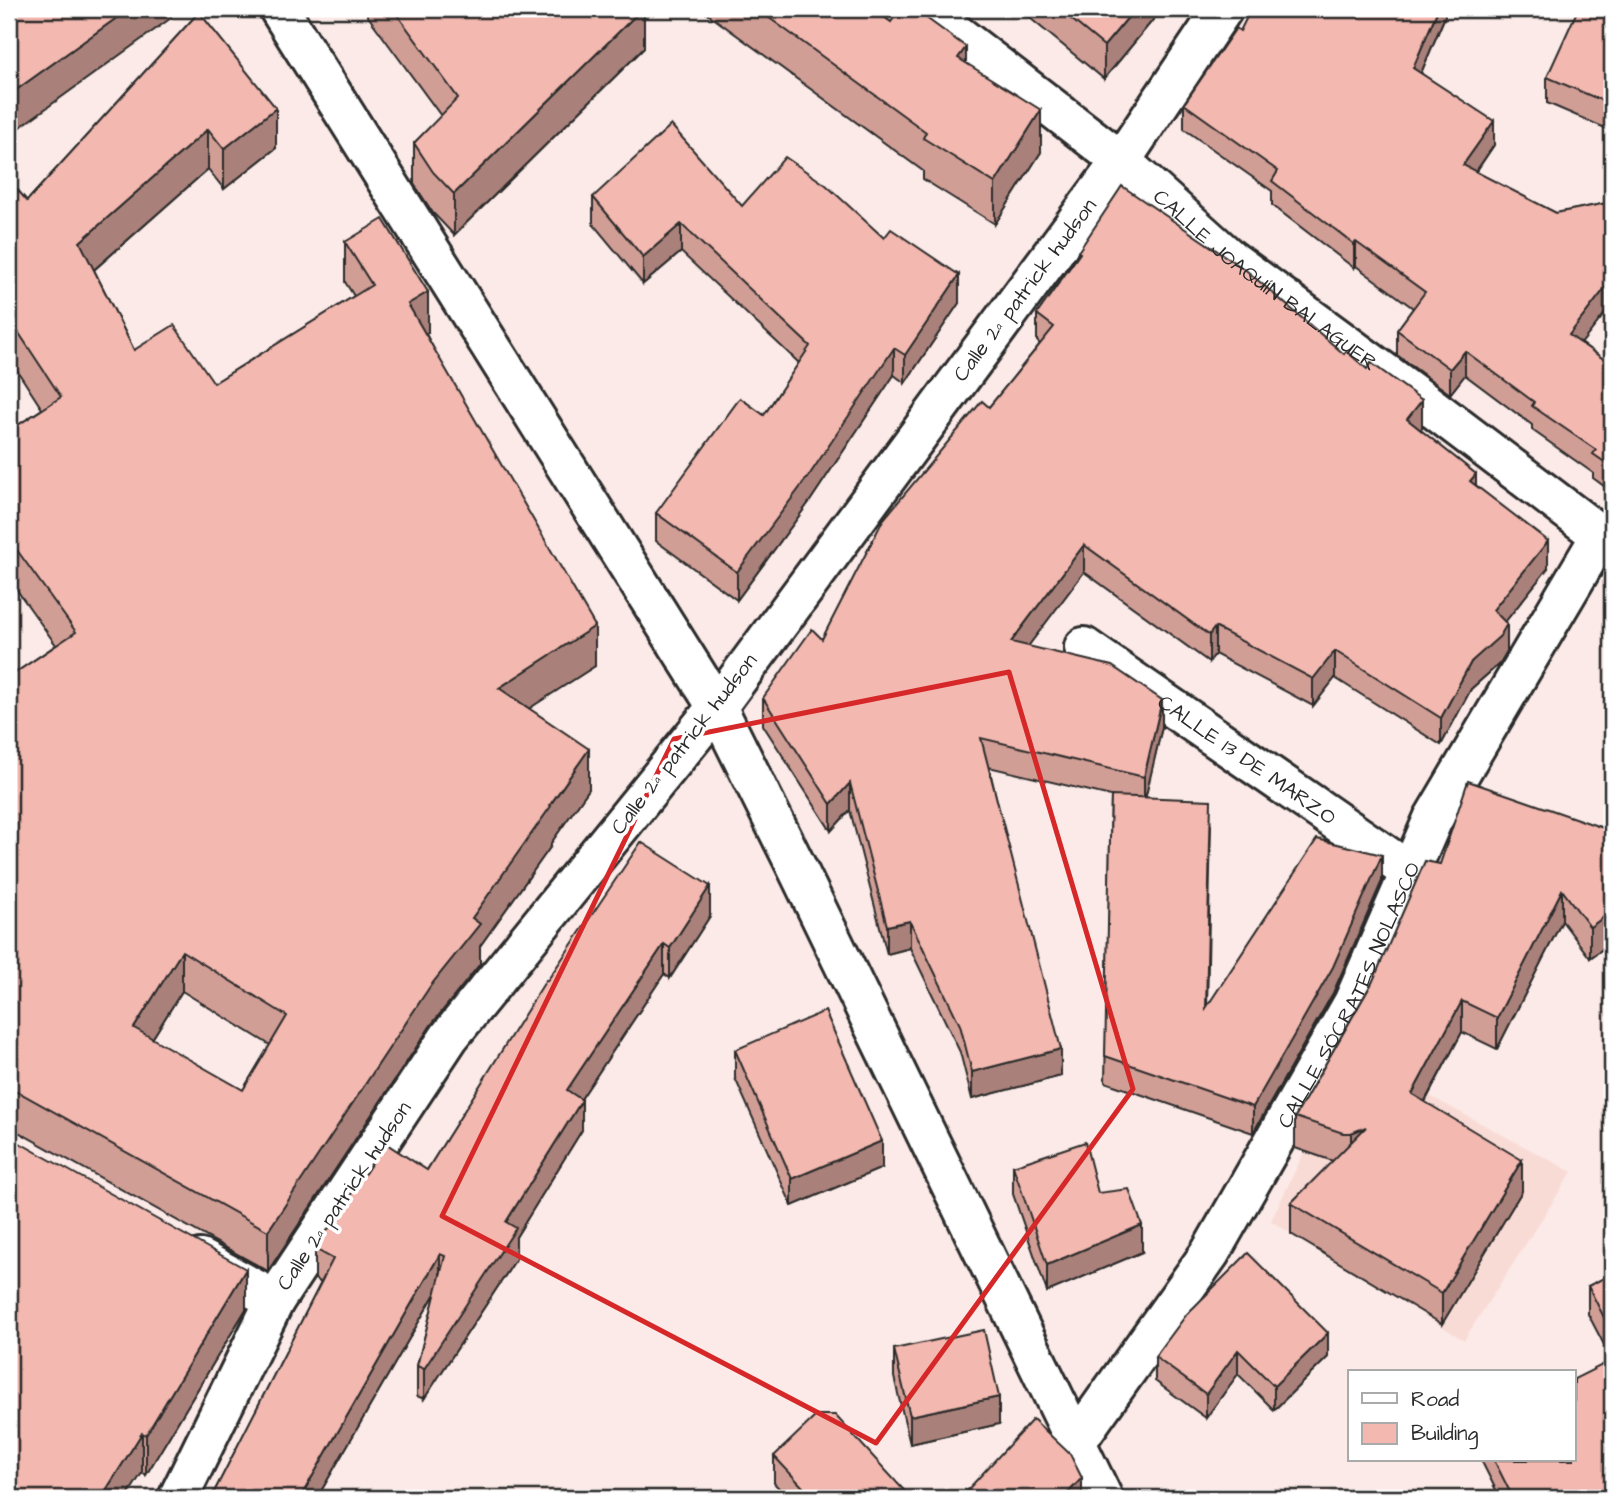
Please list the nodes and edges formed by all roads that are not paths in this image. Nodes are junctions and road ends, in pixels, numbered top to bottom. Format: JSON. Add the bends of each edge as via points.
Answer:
{"nodes":[{"id":1,"x":279,"y":9,"type":"edge"},
{"id":2,"x":924,"y":9,"type":"edge"},
{"id":3,"x":1223,"y":9,"type":"edge"},
{"id":4,"x":1121,"y":161,"type":"junction"},
{"id":5,"x":1607,"y":539,"type":"edge"},
{"id":6,"x":1084,"y":647,"type":"dead end"},
{"id":7,"x":717,"y":706,"type":"junction"},
{"id":8,"x":1410,"y":872,"type":"junction"},
{"id":9,"x":166,"y":1240,"type":"edge"},
{"id":10,"x":275,"y":1300,"type":"junction"},
{"id":11,"x":1076,"y":1442,"type":"junction"},
{"id":12,"x":178,"y":1498,"type":"edge"},
{"id":13,"x":1102,"y":1498,"type":"edge"}],
"edges":[{"from":1,"to":7,"type":"street"},
{"from":2,"to":4,"type":"street","name":"CALLE JOAQUÍN BALAGUER"},
{"from":3,"to":4,"type":"street","name":"Calle 2ª patrick hudson"},
{"from":4,"to":5,"type":"street","name":"CALLE JOAQUÍN BALAGUER","via":[[1230,259]]},
{"from":4,"to":7,"type":"street","name":"Calle 2ª patrick hudson"},
{"from":5,"to":8,"type":"street","name":"CALLE SÓCRATES NOLASCO","via":[[1433,819]]},
{"from":6,"to":8,"type":"street","name":"CALLE 13 DE MARZO"},
{"from":7,"to":10,"type":"street","name":"Calle 2ª patrick hudson","via":[[449,1037]]},
{"from":7,"to":11,"type":"street"},
{"from":8,"to":11,"type":"street","name":"CALLE SÓCRATES NOLASCO","via":[[1353,1003],[1210,1253]]},
{"from":9,"to":10,"type":"street"},
{"from":10,"to":12,"type":"street","name":"Calle 2ª patrick hudson"},
{"from":11,"to":13,"type":"street"}]}
